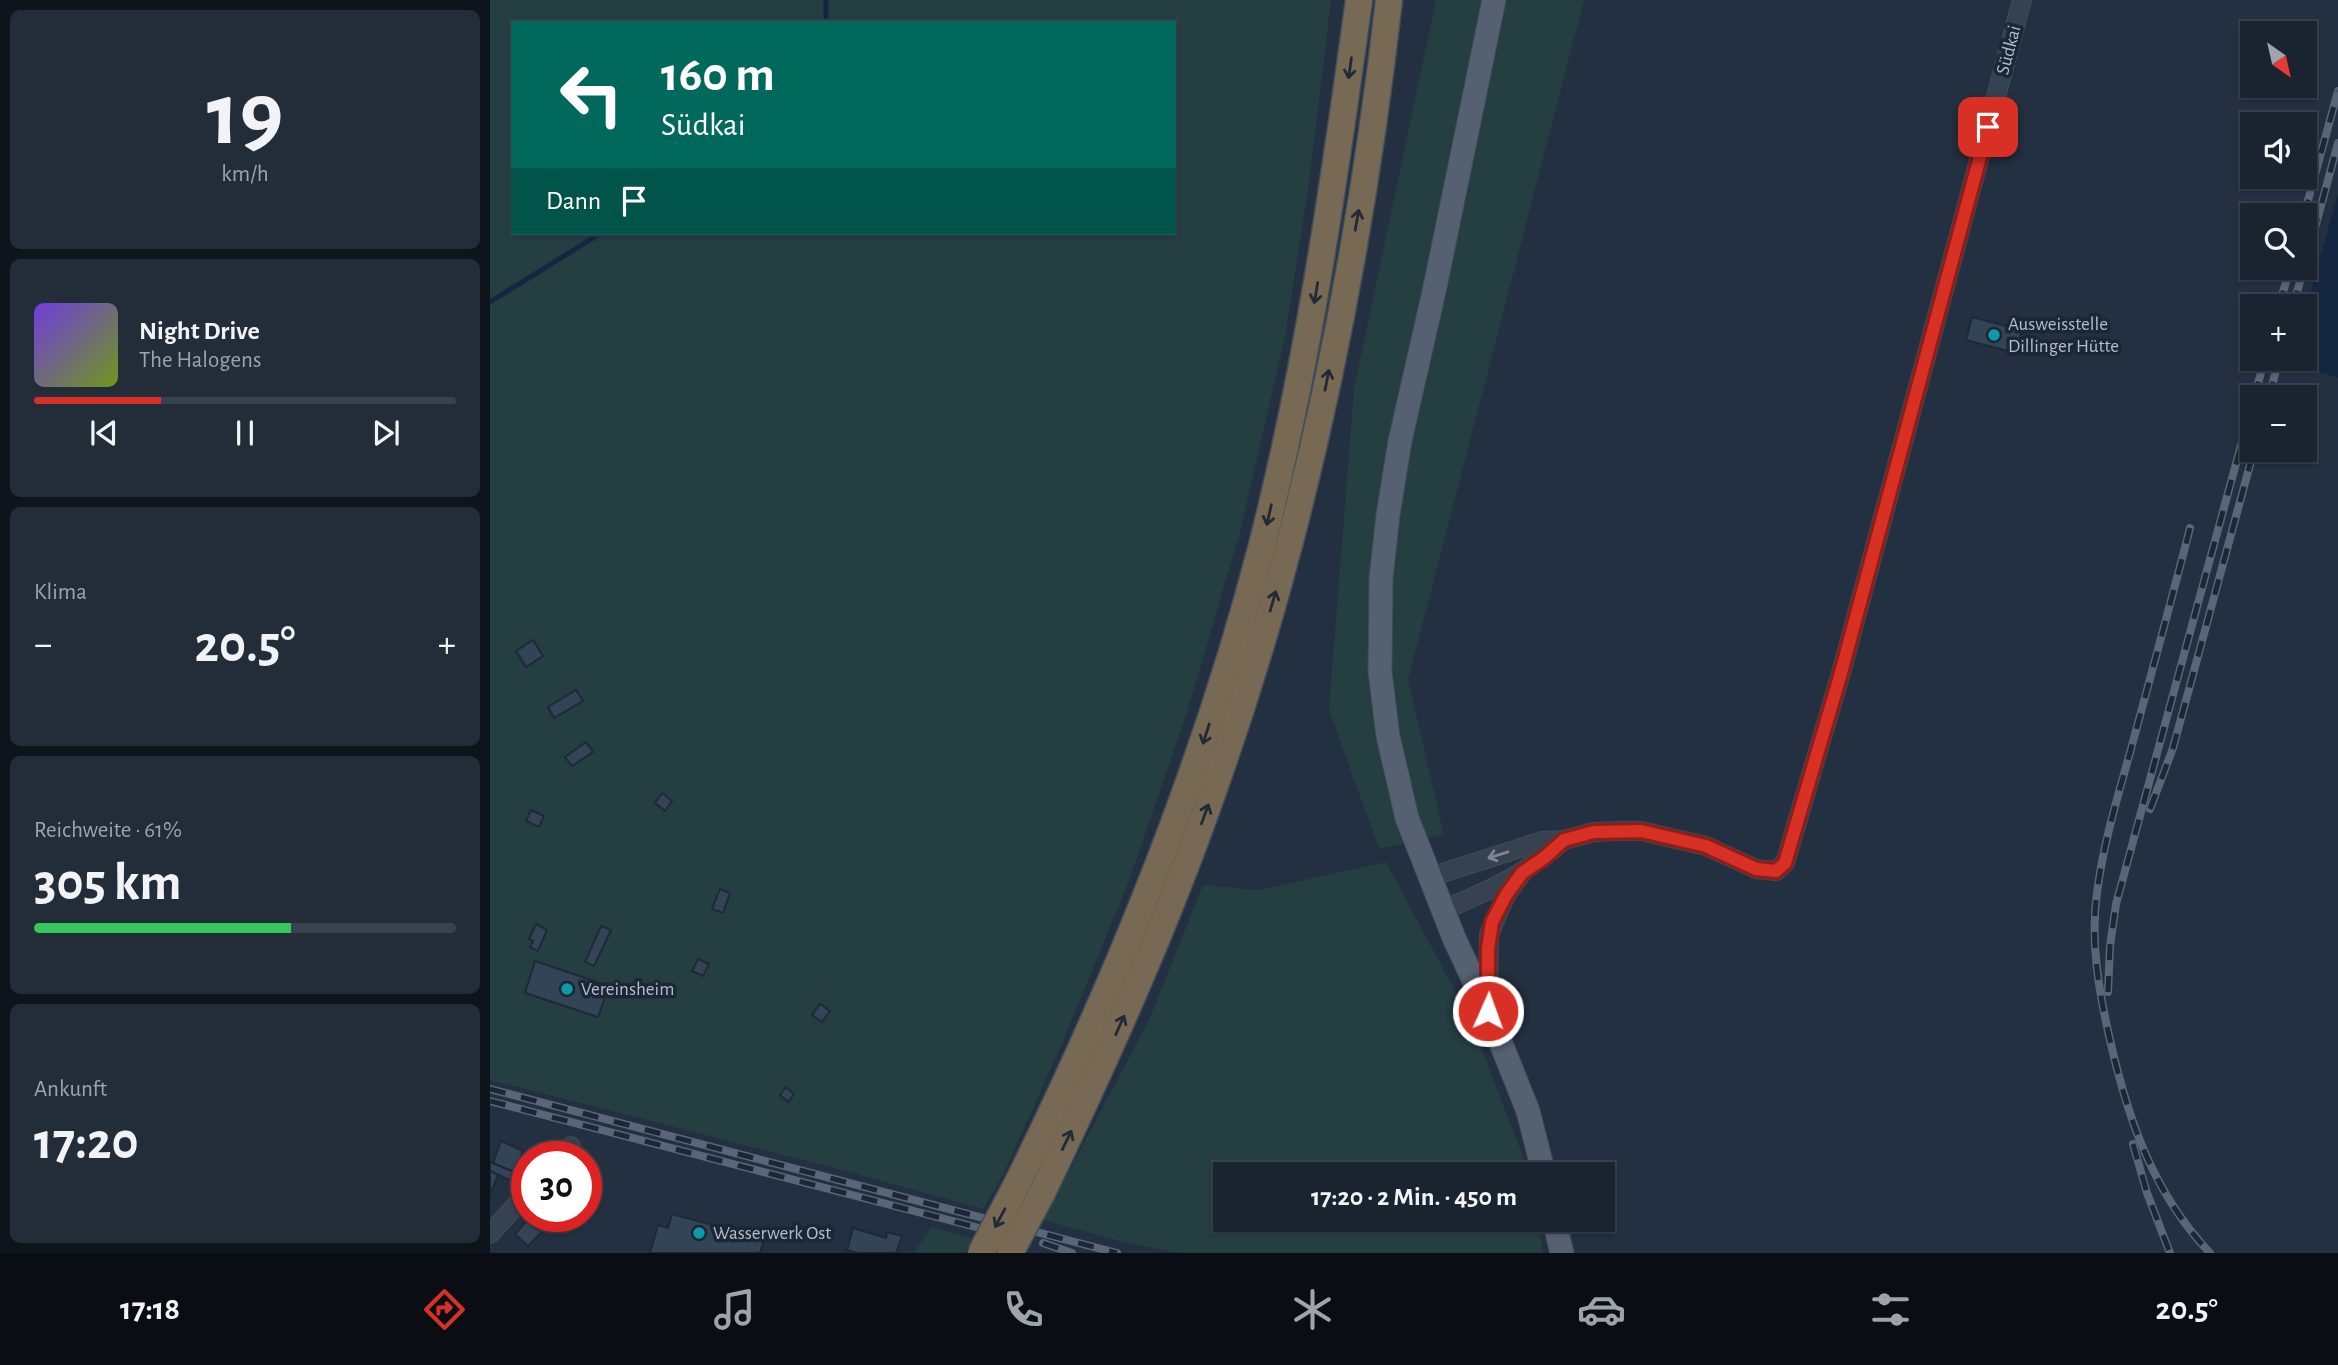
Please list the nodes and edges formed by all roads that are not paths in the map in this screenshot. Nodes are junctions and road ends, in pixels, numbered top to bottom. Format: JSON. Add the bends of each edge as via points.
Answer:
{"nodes":[{"id":1,"x":1359,"y":0,"type":"edge"},
{"id":2,"x":1389,"y":0,"type":"edge"},
{"id":3,"x":1494,"y":0,"type":"edge"},
{"id":4,"x":2022,"y":0,"type":"edge"},
{"id":5,"x":1564,"y":840,"type":"junction"},
{"id":6,"x":1522,"y":873,"type":"junction"},
{"id":7,"x":1430,"y":877,"type":"junction"},
{"id":8,"x":1443,"y":910,"type":"junction"},
{"id":9,"x":1488,"y":1011,"type":"junction"},
{"id":10,"x":1541,"y":1162,"type":"edge"},
{"id":11,"x":1030,"y":1188,"type":"junction"},
{"id":12,"x":511,"y":1211,"type":"edge"},
{"id":13,"x":1557,"y":1232,"type":"edge"},
{"id":14,"x":490,"y":1234,"type":"edge"},
{"id":15,"x":981,"y":1253,"type":"edge"},
{"id":16,"x":1010,"y":1253,"type":"edge"},
{"id":17,"x":1562,"y":1253,"type":"edge"}],
"edges":[{"from":1,"to":11,"type":"highway","one_way":true,"via":[[1294,410],[1262,544],[1195,769]]},
{"from":11,"to":2,"type":"highway","one_way":true,"via":[[1093,1087],[1144,970],[1219,777],[1254,667],[1287,551],[1341,311]]},
{"from":3,"to":7,"type":"main road","via":[[1400,441],[1381,578],[1380,672],[1388,736],[1407,818]]},
{"from":4,"to":5,"type":"street","name":"Südkai","via":[[1788,857],[1781,868],[1771,872],[1706,846],[1641,831],[1594,832]]},
{"from":5,"to":6,"type":"street"},
{"from":5,"to":7,"type":"street","one_way":true,"via":[[1542,841]]},
{"from":6,"to":8,"type":"street"},
{"from":6,"to":9,"type":"street","via":[[1506,895],[1489,934]]},
{"from":7,"to":8,"type":"main road"},
{"from":8,"to":9,"type":"main road"},
{"from":9,"to":10,"type":"main road","via":[[1528,1111]]},
{"from":11,"to":15,"type":"highway","one_way":true,"bridge":true},
{"from":11,"to":16,"type":"highway","bridge":true},
{"from":12,"to":14,"type":"street"},
{"from":13,"to":17,"type":"main road"}]}
